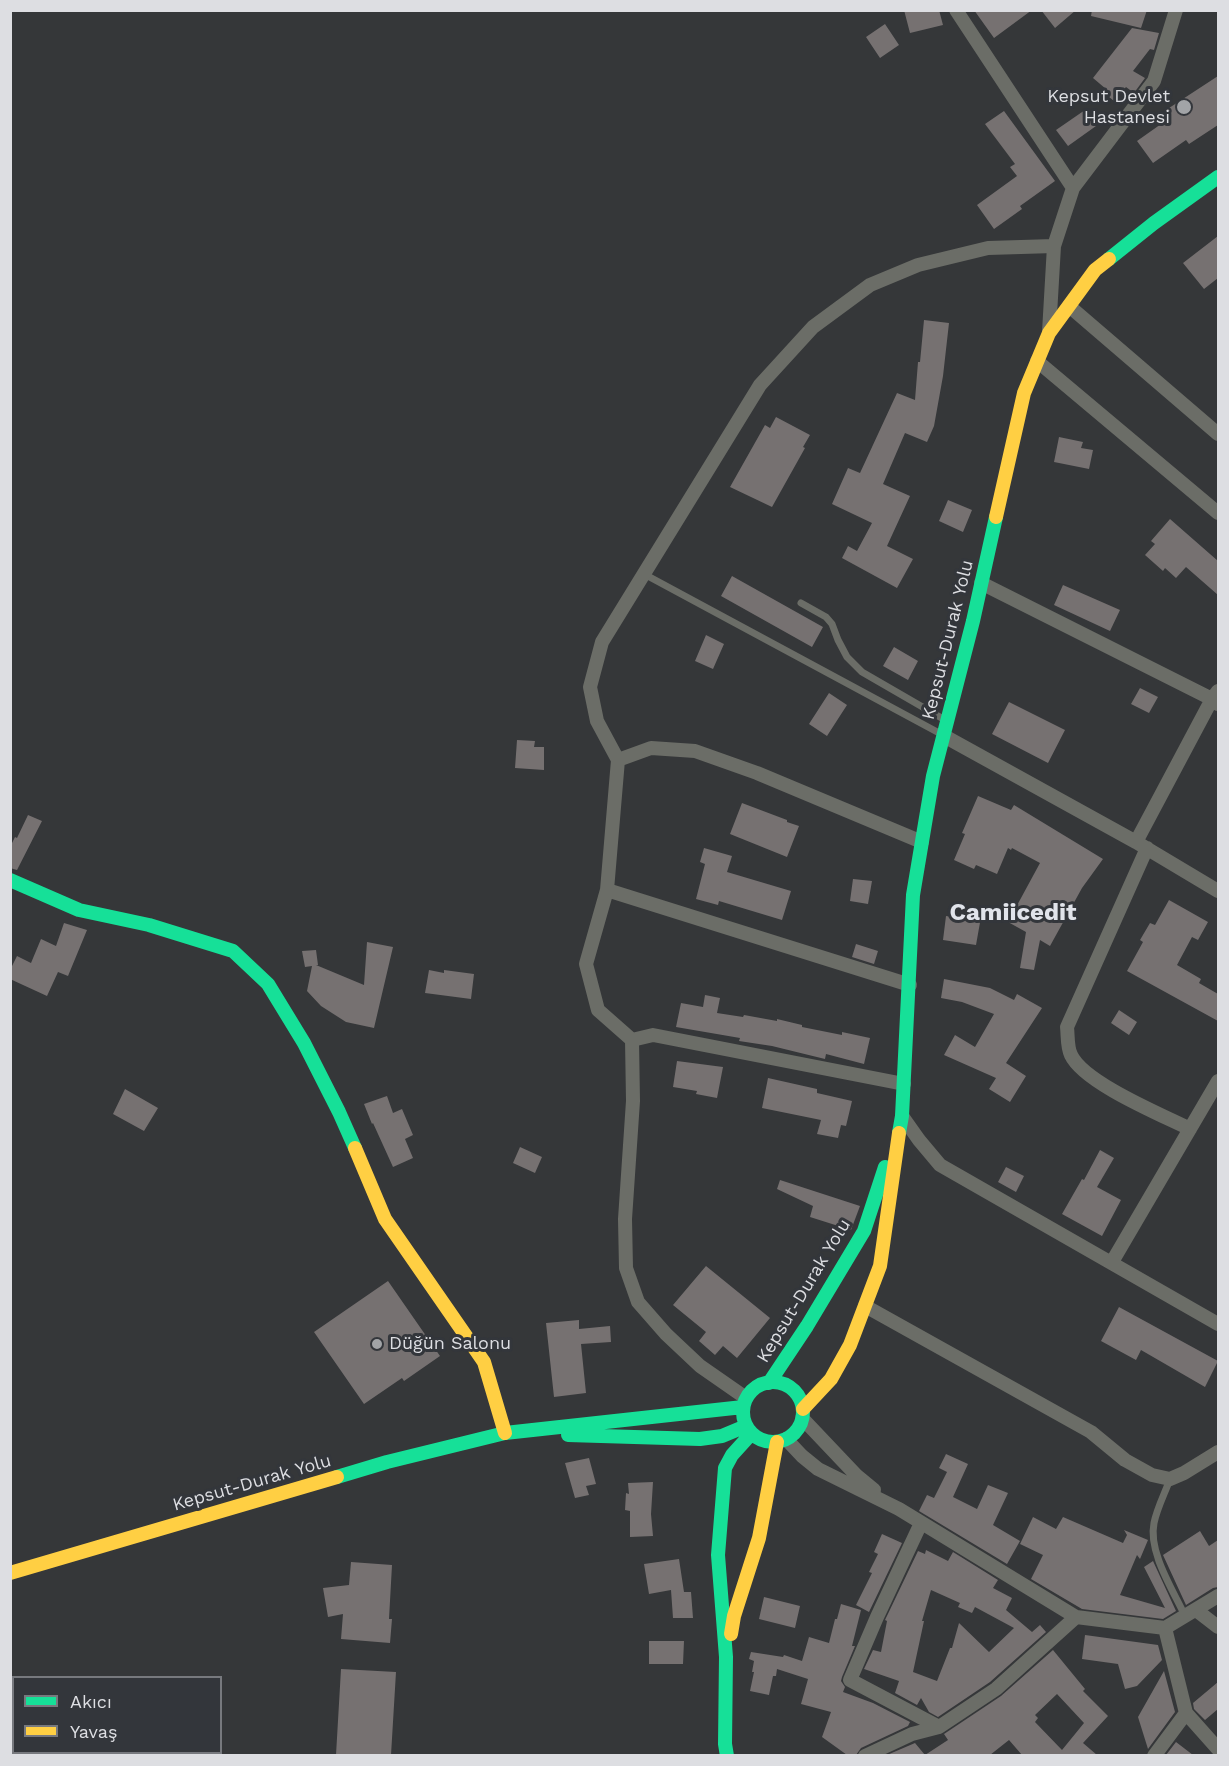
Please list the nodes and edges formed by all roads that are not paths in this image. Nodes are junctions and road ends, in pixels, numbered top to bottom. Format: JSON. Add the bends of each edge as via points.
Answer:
{"nodes":[{"id":1,"x":956,"y":10,"type":"edge"},
{"id":2,"x":1176,"y":10,"type":"edge"},
{"id":3,"x":1218,"y":177,"type":"edge"},
{"id":4,"x":1218,"y":184,"type":"edge"},
{"id":5,"x":1073,"y":188,"type":"junction"},
{"id":6,"x":1155,"y":223,"type":"junction"},
{"id":7,"x":1054,"y":246,"type":"junction"},
{"id":8,"x":1069,"y":306,"type":"junction"},
{"id":9,"x":1049,"y":333,"type":"junction"},
{"id":10,"x":1037,"y":361,"type":"junction"},
{"id":11,"x":1218,"y":434,"type":"edge"},
{"id":12,"x":1218,"y":513,"type":"edge"},
{"id":13,"x":644,"y":574,"type":"junction"},
{"id":14,"x":981,"y":583,"type":"junction"},
{"id":15,"x":801,"y":603,"type":"dead end"},
{"id":16,"x":1216,"y":698,"type":"edge"},
{"id":17,"x":947,"y":721,"type":"junction"},
{"id":18,"x":944,"y":736,"type":"junction"},
{"id":19,"x":618,"y":760,"type":"junction"},
{"id":20,"x":922,"y":842,"type":"junction"},
{"id":21,"x":1141,"y":845,"type":"junction"},
{"id":22,"x":10,"y":880,"type":"edge"},
{"id":23,"x":608,"y":890,"type":"junction"},
{"id":24,"x":1218,"y":891,"type":"edge"},
{"id":25,"x":910,"y":985,"type":"junction"},
{"id":26,"x":632,"y":1040,"type":"junction"},
{"id":27,"x":1218,"y":1081,"type":"edge"},
{"id":28,"x":904,"y":1084,"type":"junction"},
{"id":29,"x":902,"y":1116,"type":"junction"},
{"id":30,"x":1190,"y":1129,"type":"junction"},
{"id":31,"x":1112,"y":1262,"type":"junction"},
{"id":32,"x":865,"y":1306,"type":"junction"},
{"id":33,"x":1218,"y":1324,"type":"edge"},
{"id":34,"x":769,"y":1383,"type":"junction"},
{"id":35,"x":744,"y":1403,"type":"junction"},
{"id":36,"x":802,"y":1414,"type":"junction"},
{"id":37,"x":749,"y":1430,"type":"junction"},
{"id":38,"x":505,"y":1433,"type":"junction"},
{"id":39,"x":781,"y":1441,"type":"junction"},
{"id":40,"x":1218,"y":1452,"type":"edge"},
{"id":41,"x":1170,"y":1479,"type":"junction"},
{"id":42,"x":899,"y":1509,"type":"junction"},
{"id":43,"x":921,"y":1523,"type":"junction"},
{"id":44,"x":10,"y":1573,"type":"edge"},
{"id":45,"x":1218,"y":1596,"type":"edge"},
{"id":46,"x":1190,"y":1613,"type":"junction"},
{"id":47,"x":1076,"y":1617,"type":"junction"},
{"id":48,"x":1218,"y":1627,"type":"edge"},
{"id":49,"x":1165,"y":1628,"type":"junction"},
{"id":50,"x":726,"y":1657,"type":"junction"},
{"id":51,"x":1186,"y":1713,"type":"junction"},
{"id":52,"x":939,"y":1727,"type":"junction"},
{"id":53,"x":1218,"y":1749,"type":"edge"},
{"id":54,"x":728,"y":1755,"type":"edge"},
{"id":55,"x":865,"y":1755,"type":"edge"},
{"id":56,"x":1154,"y":1755,"type":"edge"}],
"edges":[{"from":1,"to":5,"type":"street"},
{"from":2,"to":5,"type":"street","via":[[1154,81]]},
{"from":3,"to":6,"type":"main road","name":"Kepsut-Durak Yolu"},
{"from":4,"to":6,"type":"main road","name":"Kepsut-Durak Yolu"},
{"from":5,"to":7,"type":"street"},
{"from":6,"to":8,"type":"main road","name":"Kepsut-Durak Yolu","via":[[1095,270]]},
{"from":7,"to":9,"type":"street"},
{"from":7,"to":13,"type":"street","via":[[988,248],[918,265],[870,285],[813,327],[760,384]]},
{"from":8,"to":9,"type":"main road","name":"Kepsut-Durak Yolu"},
{"from":8,"to":11,"type":"street"},
{"from":9,"to":10,"type":"main road","name":"Kepsut-Durak Yolu"},
{"from":10,"to":12,"type":"street"},
{"from":10,"to":14,"type":"main road","name":"Kepsut-Durak Yolu","via":[[1024,393]]},
{"from":13,"to":18,"type":"lane"},
{"from":13,"to":19,"type":"street","via":[[602,642],[590,687],[597,721]]},
{"from":14,"to":16,"type":"street"},
{"from":14,"to":17,"type":"main road","name":"Kepsut-Durak Yolu"},
{"from":15,"to":17,"type":"lane","via":[[826,617],[847,657],[862,672]]},
{"from":16,"to":21,"type":"street"},
{"from":17,"to":18,"type":"main road","name":"Kepsut-Durak Yolu"},
{"from":18,"to":20,"type":"main road","name":"Kepsut-Durak Yolu"},
{"from":18,"to":21,"type":"street"},
{"from":19,"to":20,"type":"street","via":[[651,748],[695,751]]},
{"from":19,"to":23,"type":"street"},
{"from":20,"to":25,"type":"main road","name":"Kepsut-Durak Yolu","via":[[914,895]]},
{"from":21,"to":24,"type":"street"},
{"from":21,"to":30,"type":"street","via":[[1067,1026],[1070,1054],[1084,1071],[1116,1092]]},
{"from":22,"to":38,"type":"main road","via":[[80,909],[233,951],[268,984],[339,1112],[385,1219],[484,1362]]},
{"from":23,"to":25,"type":"street"},
{"from":23,"to":26,"type":"street","via":[[586,964],[598,1010]]},
{"from":25,"to":28,"type":"main road","name":"Kepsut-Durak Yolu"},
{"from":26,"to":28,"type":"street","via":[[653,1035]]},
{"from":26,"to":35,"type":"street","via":[[626,1268],[638,1302],[666,1334]]},
{"from":27,"to":30,"type":"street"},
{"from":28,"to":29,"type":"main road","name":"Kepsut-Durak Yolu"},
{"from":29,"to":31,"type":"street","via":[[940,1165]]},
{"from":29,"to":32,"type":"main road","name":"Kepsut-Durak Yolu","via":[[880,1266]]},
{"from":29,"to":34,"type":"main road","name":"Kepsut-Durak Yolu","via":[[864,1231]]},
{"from":30,"to":31,"type":"street"},
{"from":31,"to":33,"type":"street"},
{"from":32,"to":36,"type":"main road","name":"Kepsut-Durak Yolu","via":[[831,1379]]},
{"from":32,"to":41,"type":"street","via":[[1091,1432],[1125,1460],[1152,1475]]},
{"from":34,"to":35,"type":"main road","via":[[752,1391]]},
{"from":34,"to":36,"type":"main road","via":[[787,1386],[795,1392]]},
{"from":35,"to":37,"type":"main road","via":[[743,1417]]},
{"from":35,"to":38,"type":"main road","name":"Kepsut-Durak Yolu"},
{"from":36,"to":39,"type":"main road","via":[[799,1427]]},
{"from":36,"to":42,"type":"street","via":[[857,1476]]},
{"from":37,"to":38,"type":"main road","name":"Kepsut-Durak Yolu","via":[[700,1439]]},
{"from":37,"to":39,"type":"main road","via":[[759,1439]]},
{"from":37,"to":50,"type":"main road","via":[[725,1468],[718,1555]]},
{"from":38,"to":44,"type":"main road","name":"Kepsut-Durak Yolu","via":[[387,1462]]},
{"from":39,"to":42,"type":"street","via":[[818,1469]]},
{"from":39,"to":50,"type":"main road"},
{"from":40,"to":41,"type":"street"},
{"from":41,"to":46,"type":"lane","via":[[1154,1522],[1153,1540],[1156,1553]]},
{"from":42,"to":43,"type":"street"},
{"from":43,"to":47,"type":"street"},
{"from":43,"to":52,"type":"street","via":[[849,1680]]},
{"from":45,"to":46,"type":"street"},
{"from":46,"to":48,"type":"street"},
{"from":46,"to":49,"type":"street"},
{"from":47,"to":49,"type":"street"},
{"from":47,"to":52,"type":"street","via":[[996,1689]]},
{"from":49,"to":51,"type":"street"},
{"from":50,"to":54,"type":"main road"},
{"from":51,"to":53,"type":"street"},
{"from":51,"to":56,"type":"street"},
{"from":52,"to":55,"type":"street","via":[[912,1734]]}]}
